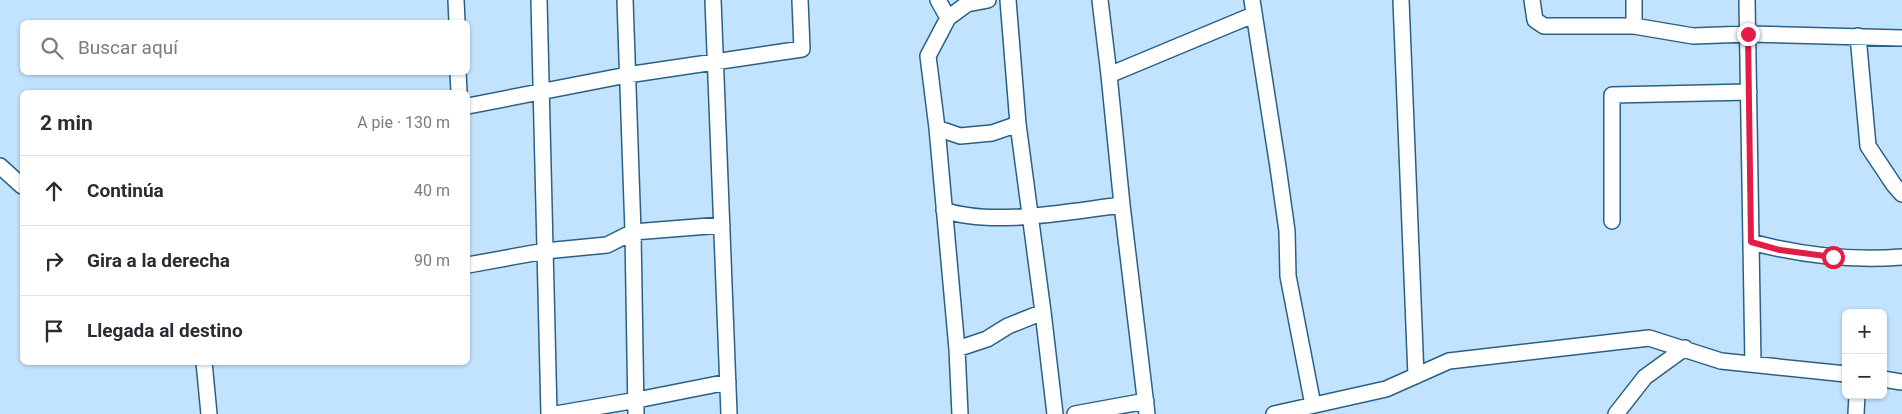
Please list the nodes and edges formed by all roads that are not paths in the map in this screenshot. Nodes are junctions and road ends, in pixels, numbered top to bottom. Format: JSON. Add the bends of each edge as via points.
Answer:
{"nodes":[{"id":1,"x":456,"y":0,"type":"edge"},
{"id":2,"x":539,"y":0,"type":"edge"},
{"id":3,"x":624,"y":0,"type":"edge"},
{"id":4,"x":713,"y":0,"type":"edge"},
{"id":5,"x":800,"y":0,"type":"edge"},
{"id":6,"x":938,"y":0,"type":"edge"},
{"id":7,"x":988,"y":0,"type":"edge"},
{"id":8,"x":1008,"y":0,"type":"edge"},
{"id":9,"x":1100,"y":0,"type":"edge"},
{"id":10,"x":1401,"y":0,"type":"edge"},
{"id":11,"x":1532,"y":0,"type":"edge"},
{"id":12,"x":1634,"y":0,"type":"edge"},
{"id":13,"x":1747,"y":0,"type":"edge"},
{"id":14,"x":1252,"y":8,"type":"edge"},
{"id":15,"x":948,"y":18,"type":"junction"},
{"id":16,"x":457,"y":20,"type":"edge"},
{"id":17,"x":1634,"y":26,"type":"junction"},
{"id":18,"x":1748,"y":34,"type":"junction"},
{"id":19,"x":1858,"y":36,"type":"junction"},
{"id":20,"x":1902,"y":38,"type":"edge"},
{"id":21,"x":716,"y":61,"type":"junction"},
{"id":22,"x":458,"y":75,"type":"edge"},
{"id":23,"x":626,"y":75,"type":"junction"},
{"id":24,"x":1109,"y":75,"type":"junction"},
{"id":25,"x":459,"y":90,"type":"edge"},
{"id":26,"x":542,"y":91,"type":"junction"},
{"id":27,"x":1749,"y":92,"type":"junction"},
{"id":28,"x":470,"y":106,"type":"edge"},
{"id":29,"x":1018,"y":124,"type":"junction"},
{"id":30,"x":937,"y":128,"type":"junction"},
{"id":31,"x":0,"y":166,"type":"edge"},
{"id":32,"x":20,"y":184,"type":"edge"},
{"id":33,"x":1902,"y":194,"type":"edge"},
{"id":34,"x":1122,"y":205,"type":"junction"},
{"id":35,"x":944,"y":210,"type":"junction"},
{"id":36,"x":1031,"y":216,"type":"junction"},
{"id":37,"x":1612,"y":220,"type":"dead end"},
{"id":38,"x":722,"y":225,"type":"junction"},
{"id":39,"x":633,"y":232,"type":"junction"},
{"id":40,"x":1751,"y":242,"type":"junction"},
{"id":41,"x":545,"y":251,"type":"junction"},
{"id":42,"x":1902,"y":257,"type":"edge"},
{"id":43,"x":470,"y":265,"type":"edge"},
{"id":44,"x":1044,"y":312,"type":"junction"},
{"id":45,"x":957,"y":348,"type":"junction"},
{"id":46,"x":1685,"y":348,"type":"junction"},
{"id":47,"x":1753,"y":364,"type":"junction"},
{"id":48,"x":204,"y":365,"type":"edge"},
{"id":49,"x":1842,"y":374,"type":"edge"},
{"id":50,"x":1416,"y":376,"type":"junction"},
{"id":51,"x":1887,"y":380,"type":"edge"},
{"id":52,"x":728,"y":382,"type":"junction"},
{"id":53,"x":1902,"y":382,"type":"edge"},
{"id":54,"x":1857,"y":399,"type":"edge"},
{"id":55,"x":1314,"y":405,"type":"junction"},
{"id":56,"x":636,"y":407,"type":"edge"},
{"id":57,"x":1146,"y":408,"type":"edge"},
{"id":58,"x":209,"y":414,"type":"edge"},
{"id":59,"x":549,"y":414,"type":"edge"},
{"id":60,"x":556,"y":414,"type":"edge"},
{"id":61,"x":729,"y":414,"type":"edge"},
{"id":62,"x":960,"y":414,"type":"edge"},
{"id":63,"x":1054,"y":414,"type":"edge"},
{"id":64,"x":1075,"y":414,"type":"edge"},
{"id":65,"x":1274,"y":414,"type":"edge"},
{"id":66,"x":1616,"y":414,"type":"edge"},
{"id":67,"x":1856,"y":414,"type":"edge"}],
"edges":[{"from":1,"to":16,"type":"street"},
{"from":2,"to":26,"type":"street"},
{"from":3,"to":23,"type":"street"},
{"from":4,"to":21,"type":"street"},
{"from":5,"to":21,"type":"street","via":[[802,49]]},
{"from":6,"to":15,"type":"street"},
{"from":7,"to":15,"type":"street","via":[[967,4]]},
{"from":8,"to":29,"type":"street"},
{"from":9,"to":24,"type":"street"},
{"from":10,"to":50,"type":"street"},
{"from":11,"to":17,"type":"street","via":[[1535,20],[1544,26]]},
{"from":12,"to":17,"type":"street"},
{"from":13,"to":18,"type":"street"},
{"from":14,"to":24,"type":"street"},
{"from":14,"to":55,"type":"street","via":[[1287,231],[1288,276]]},
{"from":15,"to":30,"type":"street","via":[[928,56]]},
{"from":17,"to":18,"type":"street","via":[[1693,36]]},
{"from":18,"to":19,"type":"street"},
{"from":18,"to":27,"type":"street"},
{"from":19,"to":20,"type":"street"},
{"from":19,"to":33,"type":"street","via":[[1868,146]]},
{"from":21,"to":23,"type":"street"},
{"from":21,"to":38,"type":"street"},
{"from":22,"to":25,"type":"street"},
{"from":23,"to":26,"type":"street"},
{"from":23,"to":39,"type":"street"},
{"from":24,"to":34,"type":"street"},
{"from":26,"to":28,"type":"street"},
{"from":26,"to":41,"type":"street"},
{"from":27,"to":37,"type":"street","via":[[1612,95]]},
{"from":27,"to":40,"type":"street"},
{"from":29,"to":30,"type":"street","via":[[992,133],[960,136]]},
{"from":29,"to":36,"type":"street"},
{"from":30,"to":35,"type":"street"},
{"from":31,"to":32,"type":"street"},
{"from":34,"to":36,"type":"street"},
{"from":34,"to":57,"type":"street"},
{"from":35,"to":36,"type":"street","via":[[959,216]]},
{"from":35,"to":45,"type":"street"},
{"from":36,"to":44,"type":"street"},
{"from":38,"to":39,"type":"street"},
{"from":38,"to":52,"type":"street"},
{"from":39,"to":41,"type":"street","via":[[606,245]]},
{"from":39,"to":56,"type":"street"},
{"from":40,"to":42,"type":"street","via":[[1780,250],[1833,257]]},
{"from":40,"to":47,"type":"street"},
{"from":41,"to":43,"type":"street"},
{"from":41,"to":59,"type":"street"},
{"from":44,"to":45,"type":"street","via":[[1008,326],[987,339]]},
{"from":44,"to":63,"type":"street"},
{"from":45,"to":62,"type":"street"},
{"from":46,"to":47,"type":"street","via":[[1721,361]]},
{"from":46,"to":50,"type":"street","via":[[1649,338],[1449,361]]},
{"from":46,"to":66,"type":"street","via":[[1645,377]]},
{"from":47,"to":49,"type":"street"},
{"from":48,"to":58,"type":"street"},
{"from":50,"to":55,"type":"street","via":[[1386,389]]},
{"from":51,"to":53,"type":"street"},
{"from":52,"to":56,"type":"street"},
{"from":52,"to":61,"type":"street"},
{"from":54,"to":67,"type":"street"},
{"from":55,"to":65,"type":"street"},
{"from":56,"to":60,"type":"street"},
{"from":57,"to":64,"type":"street"}]}
